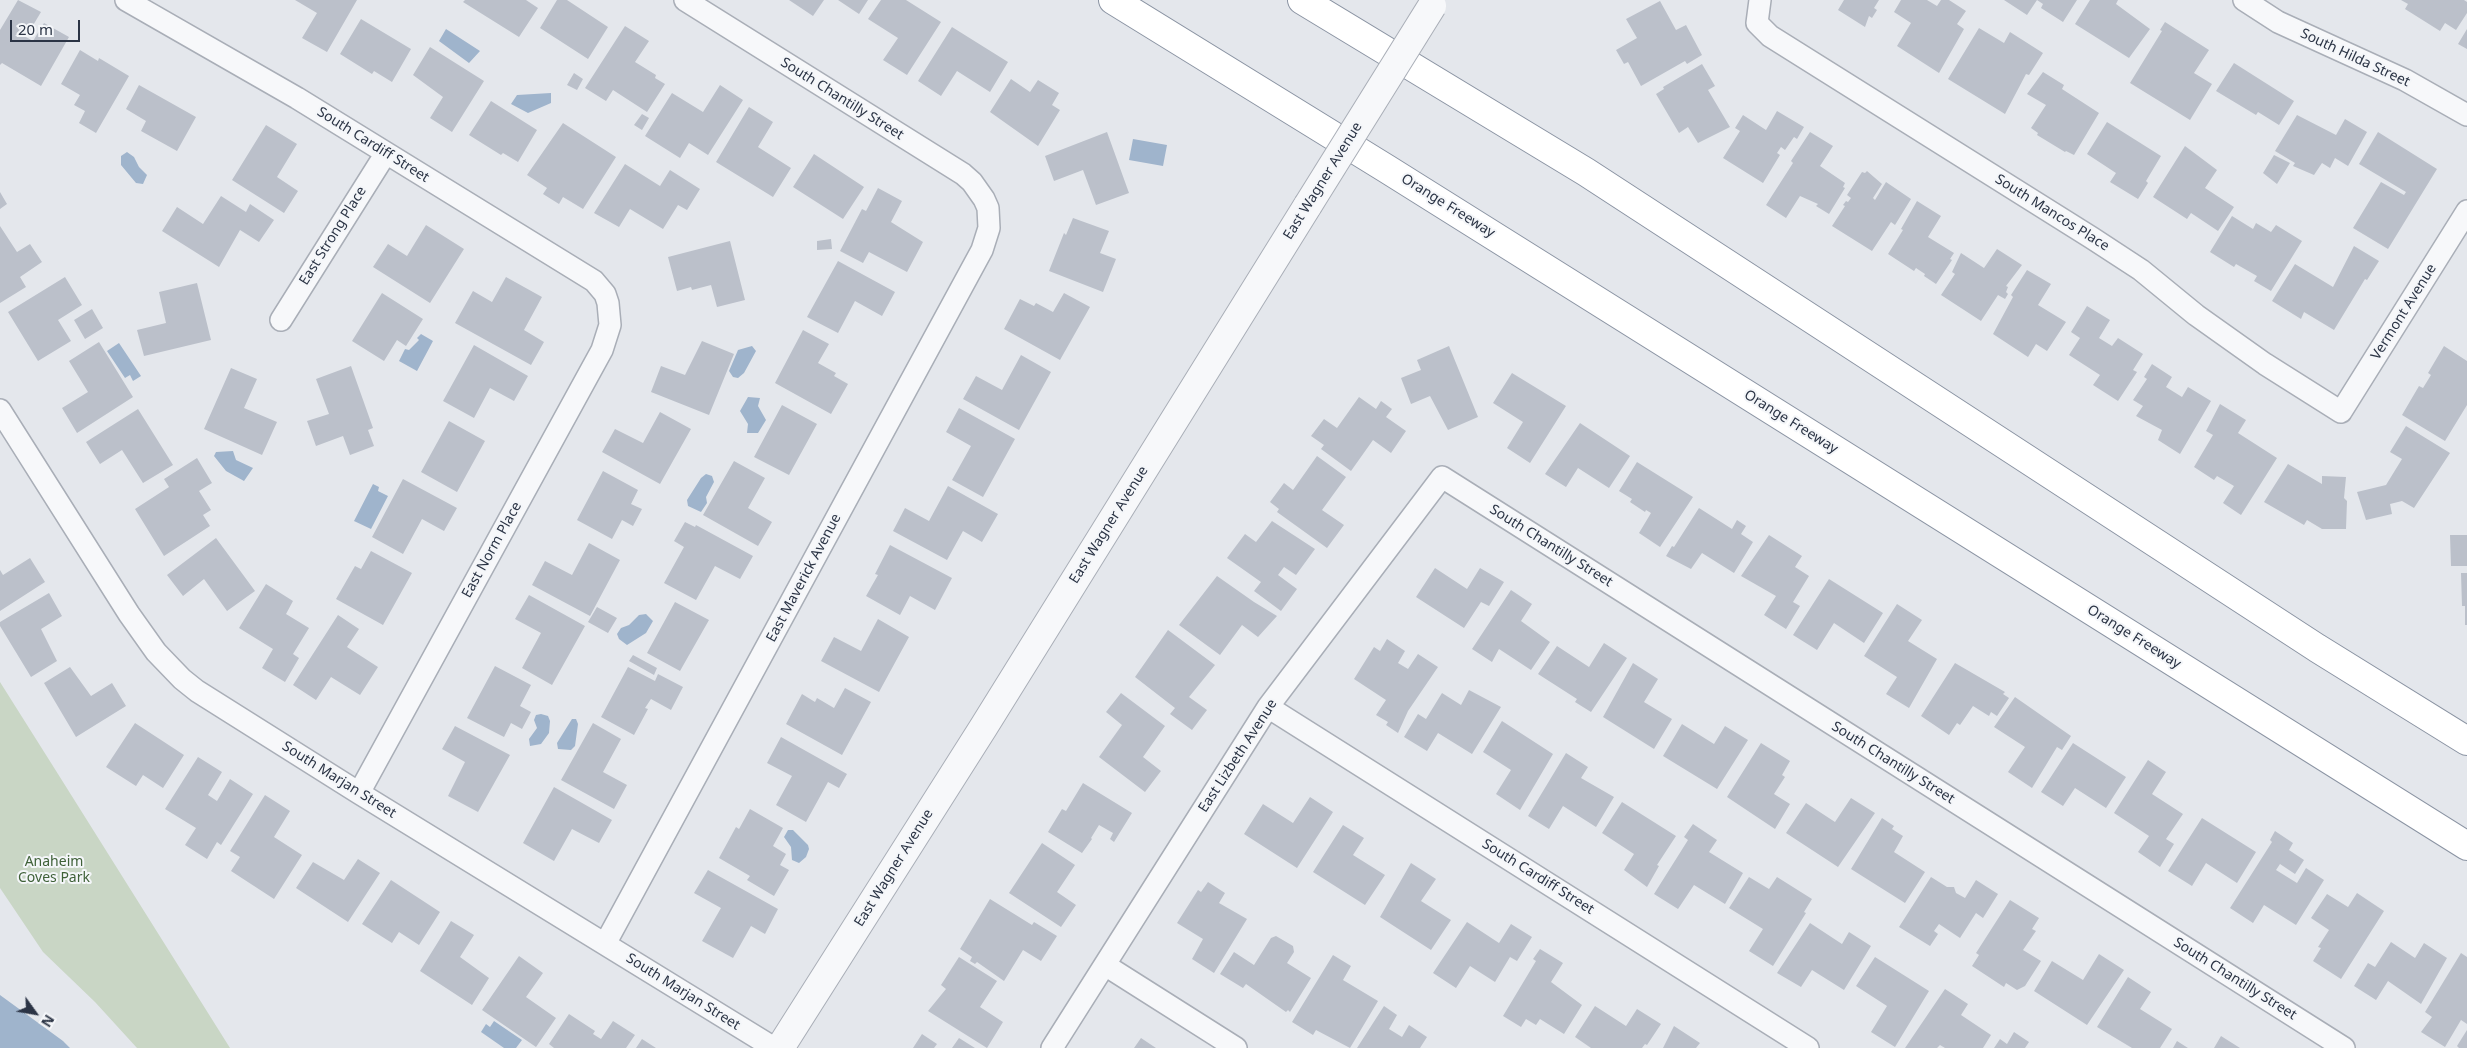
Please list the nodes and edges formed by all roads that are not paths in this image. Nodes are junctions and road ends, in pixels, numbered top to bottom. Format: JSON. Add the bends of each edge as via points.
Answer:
{"nodes":[{"id":1,"x":126,"y":0,"type":"edge"},
{"id":2,"x":685,"y":0,"type":"edge"},
{"id":3,"x":1113,"y":0,"type":"edge"},
{"id":4,"x":1302,"y":0,"type":"edge"},
{"id":5,"x":1760,"y":0,"type":"edge"},
{"id":6,"x":2244,"y":0,"type":"edge"},
{"id":7,"x":1434,"y":3,"type":"edge"},
{"id":8,"x":2467,"y":115,"type":"edge"},
{"id":9,"x":386,"y":153,"type":"junction"},
{"id":10,"x":988,"y":208,"type":"joint"},
{"id":11,"x":2467,"y":211,"type":"edge"},
{"id":12,"x":608,"y":303,"type":"joint"},
{"id":13,"x":281,"y":320,"type":"dead end"},
{"id":14,"x":0,"y":410,"type":"edge"},
{"id":15,"x":2341,"y":412,"type":"joint"},
{"id":16,"x":1442,"y":477,"type":"joint"},
{"id":17,"x":1268,"y":707,"type":"junction"},
{"id":18,"x":2467,"y":741,"type":"edge"},
{"id":19,"x":359,"y":793,"type":"junction"},
{"id":20,"x":2467,"y":846,"type":"edge"},
{"id":21,"x":605,"y":944,"type":"junction"},
{"id":22,"x":1105,"y":965,"type":"junction"},
{"id":23,"x":774,"y":1048,"type":"edge"},
{"id":24,"x":780,"y":1048,"type":"edge"},
{"id":25,"x":1052,"y":1048,"type":"edge"},
{"id":26,"x":1236,"y":1048,"type":"edge"},
{"id":27,"x":1808,"y":1048,"type":"edge"},
{"id":28,"x":2344,"y":1048,"type":"edge"}],
"edges":[{"from":1,"to":9,"type":"street","name":"South Cardiff Street","via":[[223,54]]},
{"from":2,"to":10,"type":"street","name":"South Chantilly Street","via":[[963,174],[979,190]]},
{"from":3,"to":20,"type":"highway","name":"Orange Freeway"},
{"from":4,"to":18,"type":"highway","via":[[1586,172],[2309,642]]},
{"from":5,"to":15,"type":"street","name":"South Mancos Place","via":[[1756,23],[1770,36],[2141,270],[2203,320]]},
{"from":6,"to":8,"type":"street","name":"South Hilda Street","via":[[2278,22],[2405,80]]},
{"from":7,"to":24,"type":"street","name":"East Wagner Avenue","bridge":true},
{"from":9,"to":12,"type":"street","name":"South Cardiff Street","via":[[594,281]]},
{"from":9,"to":13,"type":"street","name":"East Strong Place"},
{"from":10,"to":21,"type":"street","name":"East Maverick Avenue","via":[[989,228],[982,250]]},
{"from":11,"to":15,"type":"street","name":"Vermont Avenue"},
{"from":12,"to":19,"type":"street","name":"East Norm Place","via":[[610,325],[602,350]]},
{"from":14,"to":19,"type":"street","name":"South Marjan Street","via":[[128,614],[167,666],[197,691]]},
{"from":16,"to":17,"type":"street","name":"East Lizbeth Avenue"},
{"from":16,"to":28,"type":"street","name":"South Chantilly Street"},
{"from":17,"to":22,"type":"street","name":"East Lizbeth Avenue"},
{"from":17,"to":27,"type":"street","name":"South Cardiff Street"},
{"from":19,"to":21,"type":"street","name":"South Marjan Street"},
{"from":21,"to":23,"type":"street","name":"South Marjan Street"},
{"from":22,"to":25,"type":"street","name":"East Lizbeth Avenue"},
{"from":22,"to":26,"type":"street"}]}
